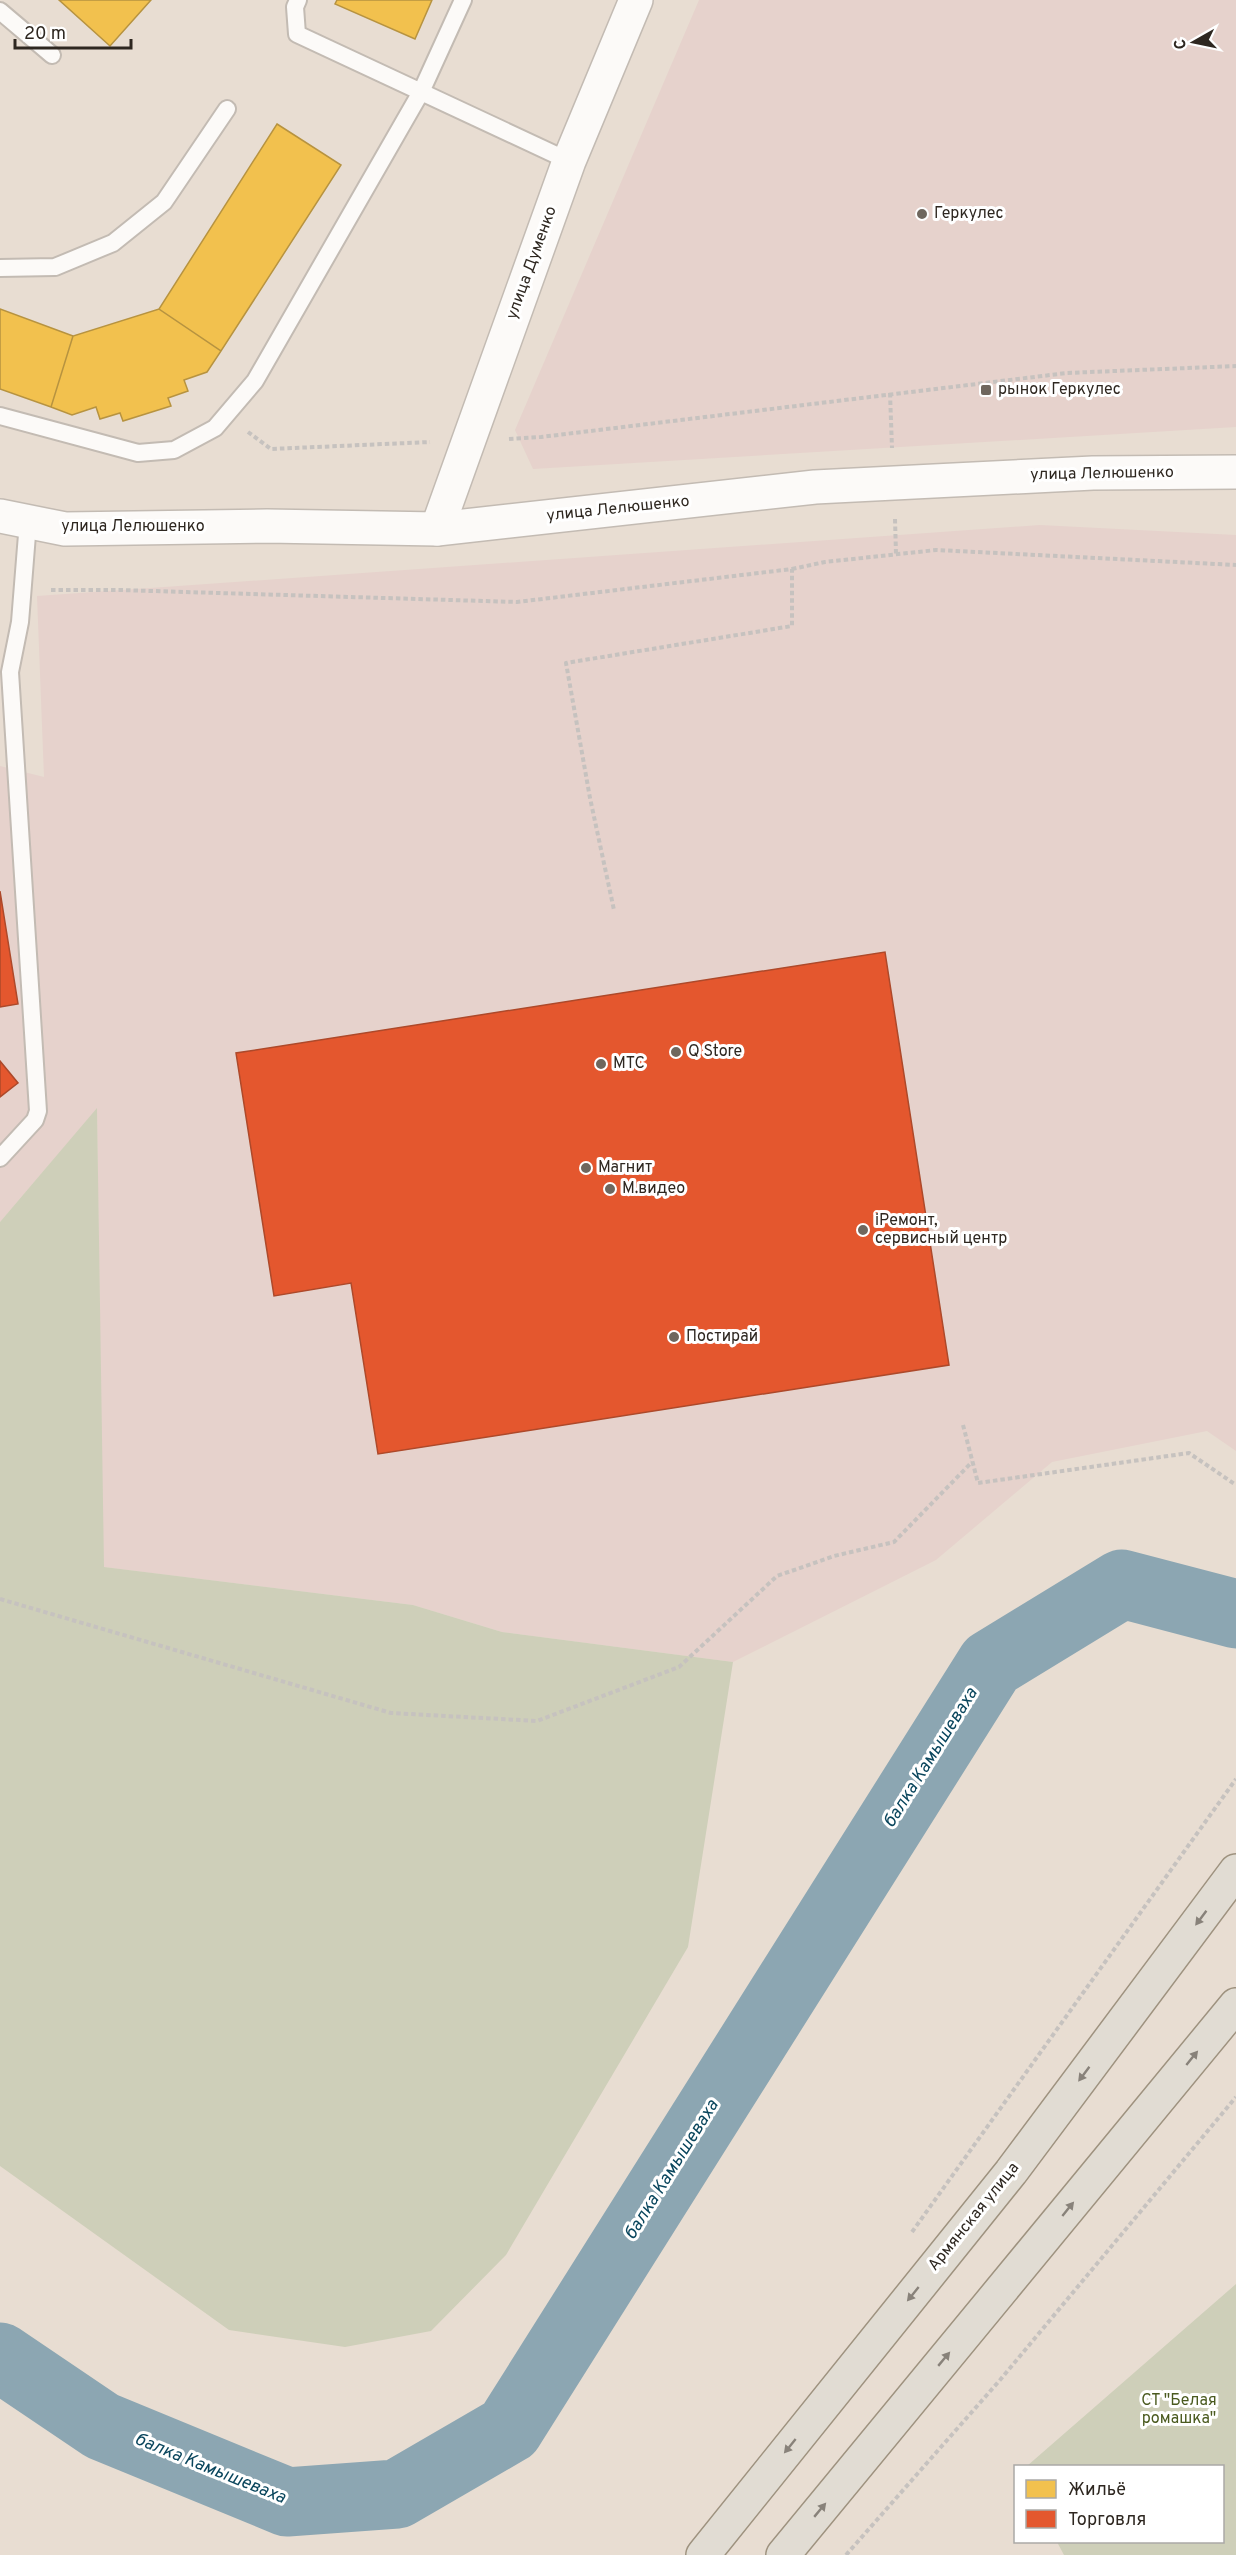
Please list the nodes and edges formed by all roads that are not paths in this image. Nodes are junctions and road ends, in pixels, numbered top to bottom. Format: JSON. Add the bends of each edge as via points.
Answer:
{"nodes":[{"id":1,"x":298,"y":0,"type":"edge"},
{"id":2,"x":463,"y":0,"type":"edge"},
{"id":3,"x":636,"y":0,"type":"edge"},
{"id":4,"x":0,"y":11,"type":"edge"},
{"id":5,"x":52,"y":55,"type":"dead end"},
{"id":6,"x":422,"y":92,"type":"junction"},
{"id":7,"x":227,"y":109,"type":"dead end"},
{"id":8,"x":569,"y":161,"type":"junction"},
{"id":9,"x":0,"y":268,"type":"edge"},
{"id":10,"x":0,"y":416,"type":"edge"},
{"id":11,"x":1236,"y":472,"type":"edge"},
{"id":12,"x":14,"y":519,"type":"edge"},
{"id":13,"x":436,"y":529,"type":"junction"},
{"id":14,"x":0,"y":1158,"type":"edge"},
{"id":15,"x":1236,"y":1871,"type":"edge"},
{"id":16,"x":1236,"y":2005,"type":"edge"},
{"id":17,"x":703,"y":2555,"type":"edge"},
{"id":18,"x":783,"y":2555,"type":"edge"}],
"edges":[{"from":1,"to":6,"type":"lane","via":[[297,34]]},
{"from":2,"to":6,"type":"lane"},
{"from":3,"to":8,"type":"street","name":"улица Думенко"},
{"from":4,"to":5,"type":"lane"},
{"from":6,"to":8,"type":"lane"},
{"from":6,"to":10,"type":"lane","via":[[255,381],[215,428],[174,450],[138,453]]},
{"from":7,"to":9,"type":"lane","via":[[164,202],[114,243],[55,267]]},
{"from":8,"to":13,"type":"street","name":"улица Думенко"},
{"from":11,"to":13,"type":"street","name":"улица Лелюшенко","via":[[1093,472],[815,487]]},
{"from":12,"to":13,"type":"street","name":"улица Лелюшенко","via":[[65,529]]},
{"from":12,"to":14,"type":"lane","via":[[20,622],[10,672],[38,1111],[35,1120]]},
{"from":15,"to":17,"type":"main road","name":"Армянская улица","one_way":true,"via":[[1011,2172]]},
{"from":18,"to":16,"type":"main road","one_way":true}]}
